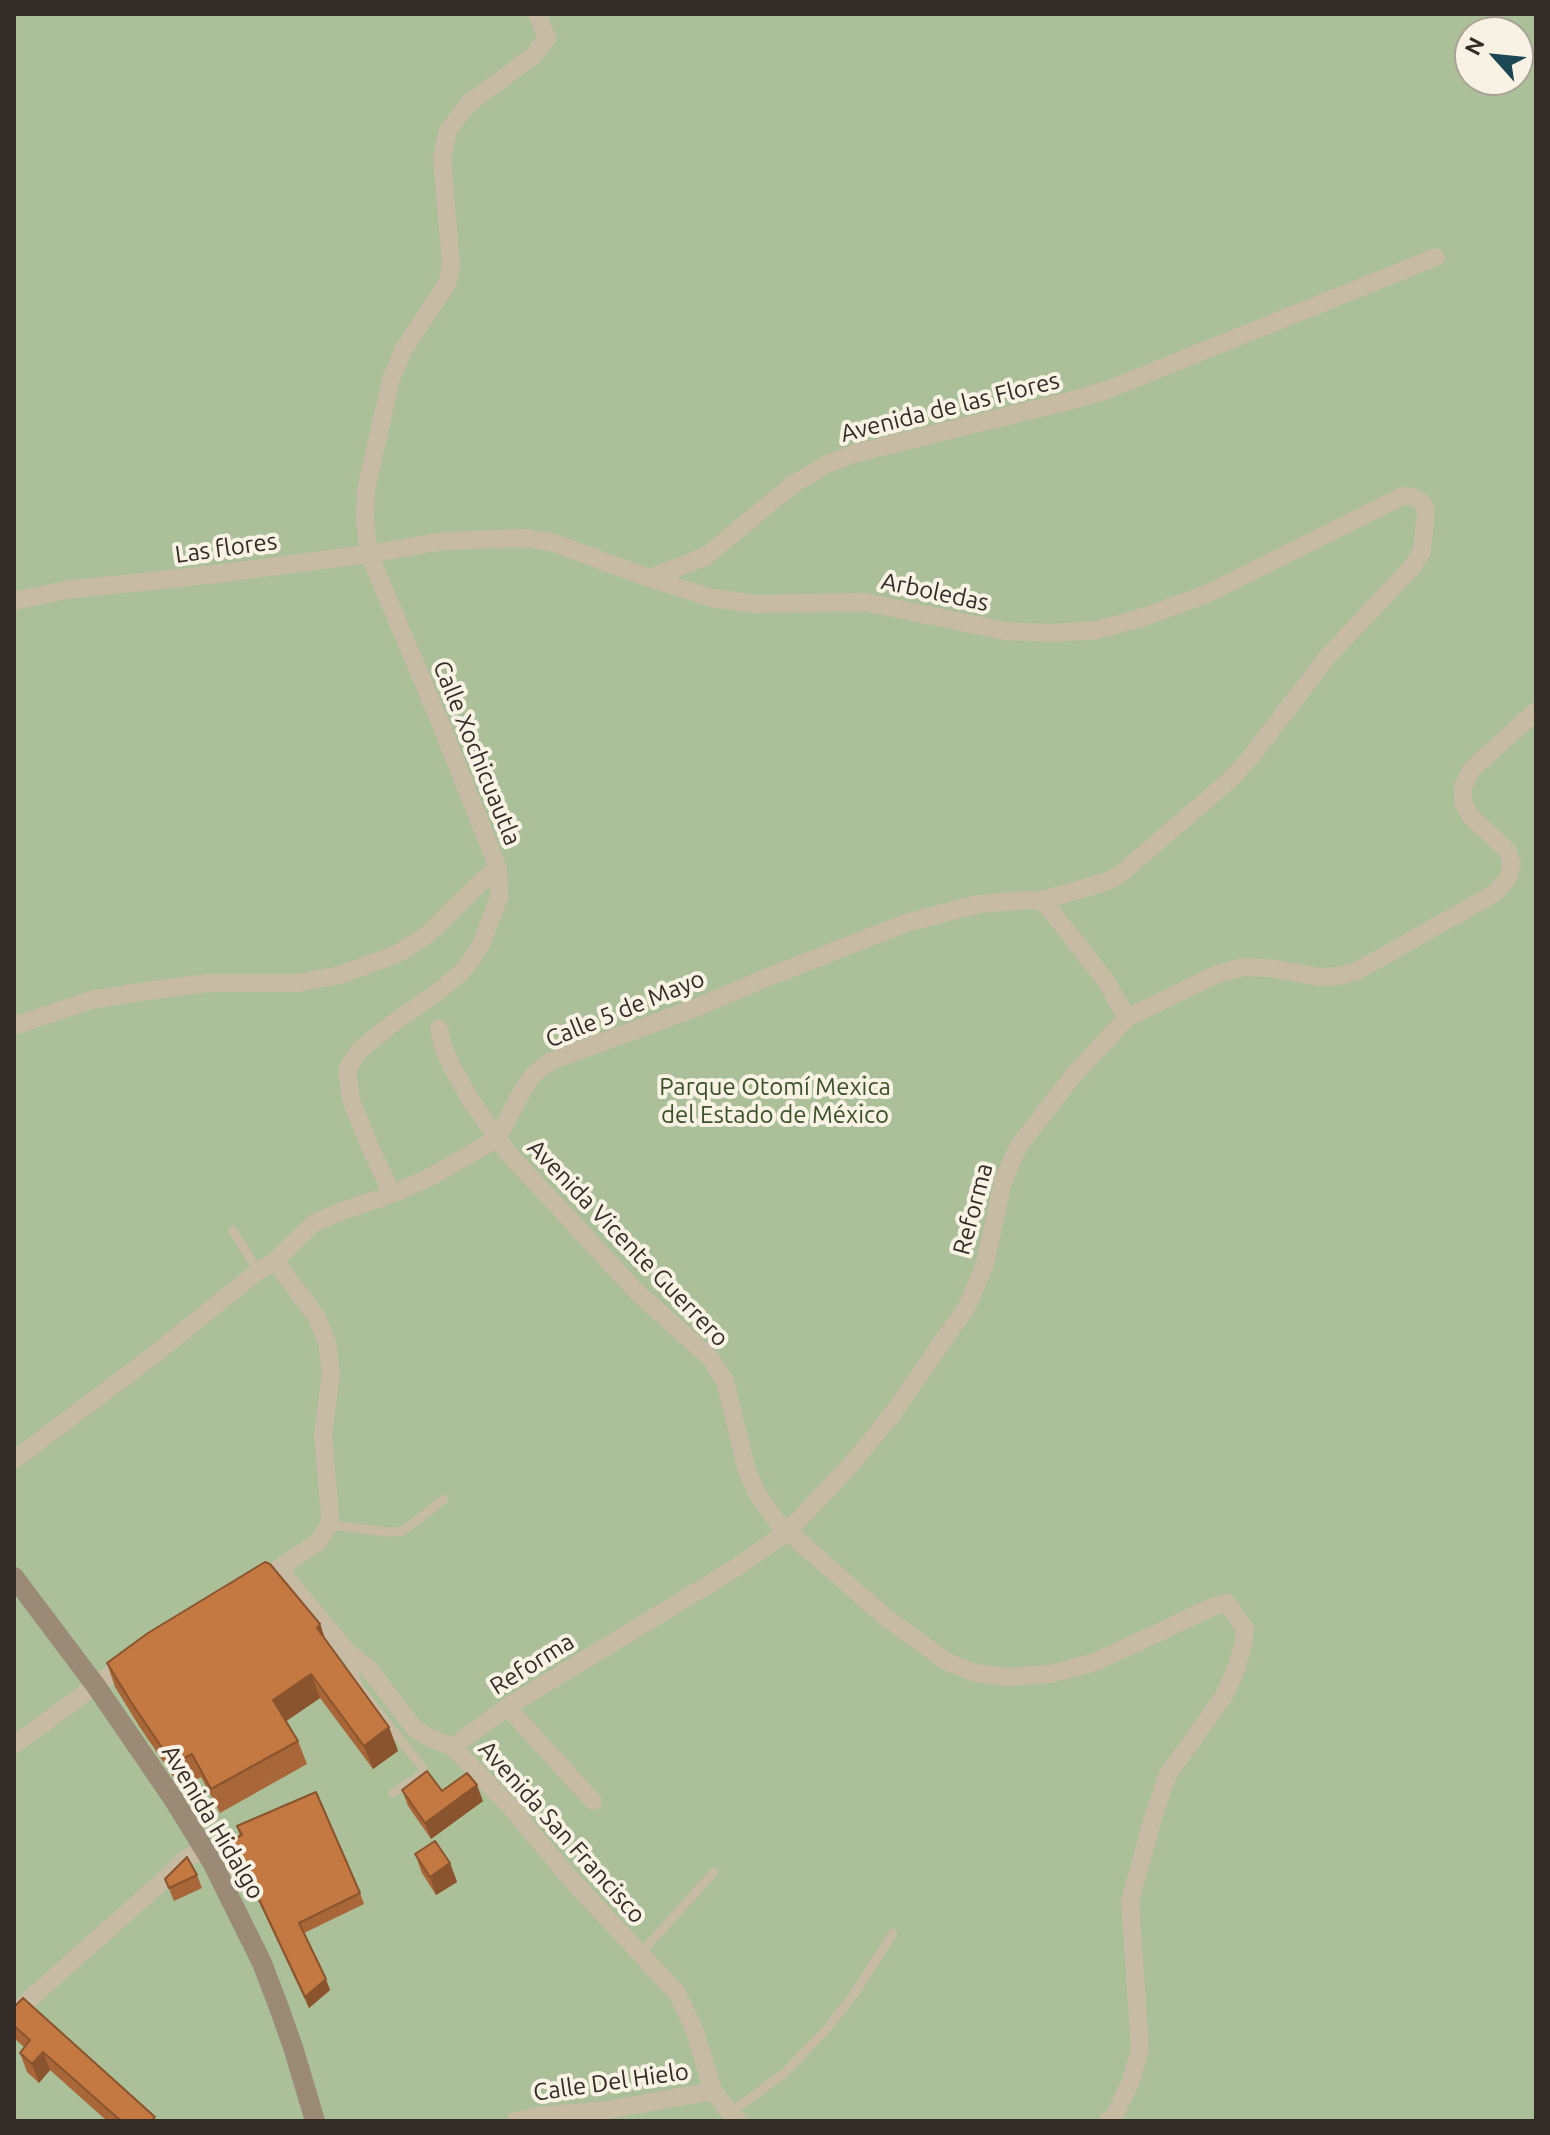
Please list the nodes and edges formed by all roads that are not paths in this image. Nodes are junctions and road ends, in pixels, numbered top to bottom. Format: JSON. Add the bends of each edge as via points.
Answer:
{"nodes":[{"id":1,"x":537,"y":14,"type":"edge"},
{"id":2,"x":1436,"y":257,"type":"dead end"},
{"id":3,"x":369,"y":554,"type":"junction"},
{"id":4,"x":649,"y":578,"type":"junction"},
{"id":5,"x":14,"y":601,"type":"edge"},
{"id":6,"x":1536,"y":711,"type":"edge"},
{"id":7,"x":498,"y":868,"type":"junction"},
{"id":8,"x":1040,"y":901,"type":"junction"},
{"id":9,"x":1127,"y":1018,"type":"junction"},
{"id":10,"x":14,"y":1026,"type":"edge"},
{"id":11,"x":439,"y":1029,"type":"dead end"},
{"id":12,"x":497,"y":1139,"type":"junction"},
{"id":13,"x":392,"y":1194,"type":"junction"},
{"id":14,"x":233,"y":1231,"type":"dead end"},
{"id":15,"x":275,"y":1261,"type":"junction"},
{"id":16,"x":258,"y":1271,"type":"junction"},
{"id":17,"x":14,"y":1460,"type":"edge"},
{"id":18,"x":444,"y":1499,"type":"dead end"},
{"id":19,"x":329,"y":1525,"type":"junction"},
{"id":20,"x":787,"y":1532,"type":"junction"},
{"id":21,"x":279,"y":1569,"type":"junction"},
{"id":22,"x":14,"y":1577,"type":"edge"},
{"id":23,"x":253,"y":1585,"type":"edge"},
{"id":24,"x":346,"y":1650,"type":"junction"},
{"id":25,"x":139,"y":1655,"type":"edge"},
{"id":26,"x":96,"y":1686,"type":"junction"},
{"id":27,"x":507,"y":1707,"type":"junction"},
{"id":28,"x":14,"y":1745,"type":"edge"},
{"id":29,"x":453,"y":1747,"type":"junction"},
{"id":30,"x":393,"y":1793,"type":"dead end"},
{"id":31,"x":593,"y":1801,"type":"dead end"},
{"id":32,"x":204,"y":1849,"type":"junction"},
{"id":33,"x":714,"y":1872,"type":"dead end"},
{"id":34,"x":893,"y":1933,"type":"dead end"},
{"id":35,"x":640,"y":1954,"type":"junction"},
{"id":36,"x":14,"y":2016,"type":"edge"},
{"id":37,"x":713,"y":2091,"type":"junction"},
{"id":38,"x":734,"y":2117,"type":"edge"},
{"id":39,"x":315,"y":2121,"type":"edge"},
{"id":40,"x":516,"y":2121,"type":"edge"},
{"id":41,"x":1108,"y":2121,"type":"edge"}],
"edges":[{"from":1,"to":3,"type":"street","name":"Calle Xochicuautla","via":[[547,38],[533,56],[468,104],[448,131],[442,158],[448,282],[391,379],[366,490]]},
{"from":2,"to":4,"type":"street","name":"Avenida de las Flores","via":[[1107,390],[827,464],[792,485],[705,557]]},
{"from":3,"to":4,"type":"street","name":"Las flores","via":[[444,541],[527,538]]},
{"from":3,"to":5,"type":"street","name":"Las flores","via":[[66,590]]},
{"from":3,"to":7,"type":"street","name":"Calle Xochicuautla"},
{"from":4,"to":8,"type":"street","name":"Arboledas","via":[[712,598],[755,604],[864,602],[1005,631],[1097,630],[1209,593],[1403,496],[1422,502],[1422,551],[1413,566],[1328,656],[1231,779],[1118,876]]},
{"from":6,"to":9,"type":"street","name":"Reforma","via":[[1472,769],[1463,787],[1471,817],[1507,850],[1512,864],[1495,893],[1357,971],[1321,977],[1244,967],[1217,974]]},
{"from":7,"to":10,"type":"street","via":[[427,935],[395,955],[339,975],[297,983],[208,983],[140,992],[91,1000]]},
{"from":7,"to":13,"type":"street","name":"Calle Xochicuautla","via":[[496,908],[463,971],[360,1050],[347,1071],[351,1100]]},
{"from":8,"to":9,"type":"street","via":[[1075,939]]},
{"from":8,"to":12,"type":"street","name":"Calle 5 de Mayo","via":[[979,904],[909,922],[551,1061],[522,1091]]},
{"from":9,"to":20,"type":"street","name":"Reforma","via":[[1018,1147],[1003,1181],[985,1264],[966,1308],[891,1416]]},
{"from":11,"to":12,"type":"street","name":"Avenida Vicente Guerrero","via":[[454,1071]]},
{"from":12,"to":13,"type":"street"},
{"from":12,"to":20,"type":"street","name":"Avenida Vicente Guerrero","via":[[636,1291],[710,1358],[725,1381],[747,1471]]},
{"from":13,"to":15,"type":"street","via":[[313,1224]]},
{"from":14,"to":16,"type":"lane"},
{"from":15,"to":16,"type":"street"},
{"from":15,"to":19,"type":"street","via":[[316,1316],[327,1341],[331,1374],[323,1434]]},
{"from":16,"to":17,"type":"street"},
{"from":18,"to":19,"type":"lane","via":[[403,1531]]},
{"from":19,"to":21,"type":"street","via":[[318,1542]]},
{"from":20,"to":27,"type":"street","name":"Reforma"},
{"from":20,"to":41,"type":"street","name":"Avenida Vicente Guerrero","via":[[884,1616],[946,1661],[975,1673],[1050,1674],[1095,1662],[1227,1603],[1245,1629],[1222,1699],[1168,1774],[1153,1818],[1130,1901],[1140,2050],[1130,2083]]},
{"from":21,"to":23,"type":"street"},
{"from":21,"to":24,"type":"street","name":"Avenida San Francisco"},
{"from":22,"to":26,"type":"main road","name":"Avenida Hidalgo"},
{"from":24,"to":29,"type":"street","name":"Avenida San Francisco","via":[[369,1669],[415,1729]]},
{"from":24,"to":30,"type":"lane","via":[[359,1687],[424,1773]]},
{"from":25,"to":26,"type":"street"},
{"from":26,"to":28,"type":"street"},
{"from":26,"to":32,"type":"main road","name":"Avenida Hidalgo"},
{"from":27,"to":29,"type":"street","name":"Reforma"},
{"from":27,"to":31,"type":"street"},
{"from":29,"to":35,"type":"street","name":"Avenida San Francisco"},
{"from":32,"to":36,"type":"street","via":[[185,1859]]},
{"from":32,"to":39,"type":"main road","name":"Avenida Hidalgo","via":[[262,1963]]},
{"from":33,"to":35,"type":"lane"},
{"from":34,"to":38,"type":"lane","via":[[826,2030]]},
{"from":35,"to":37,"type":"street","name":"Avenida San Francisco","via":[[677,1993]]},
{"from":37,"to":38,"type":"street","name":"Avenida San Francisco"},
{"from":37,"to":40,"type":"street","name":"Calle Del Hielo"}]}
